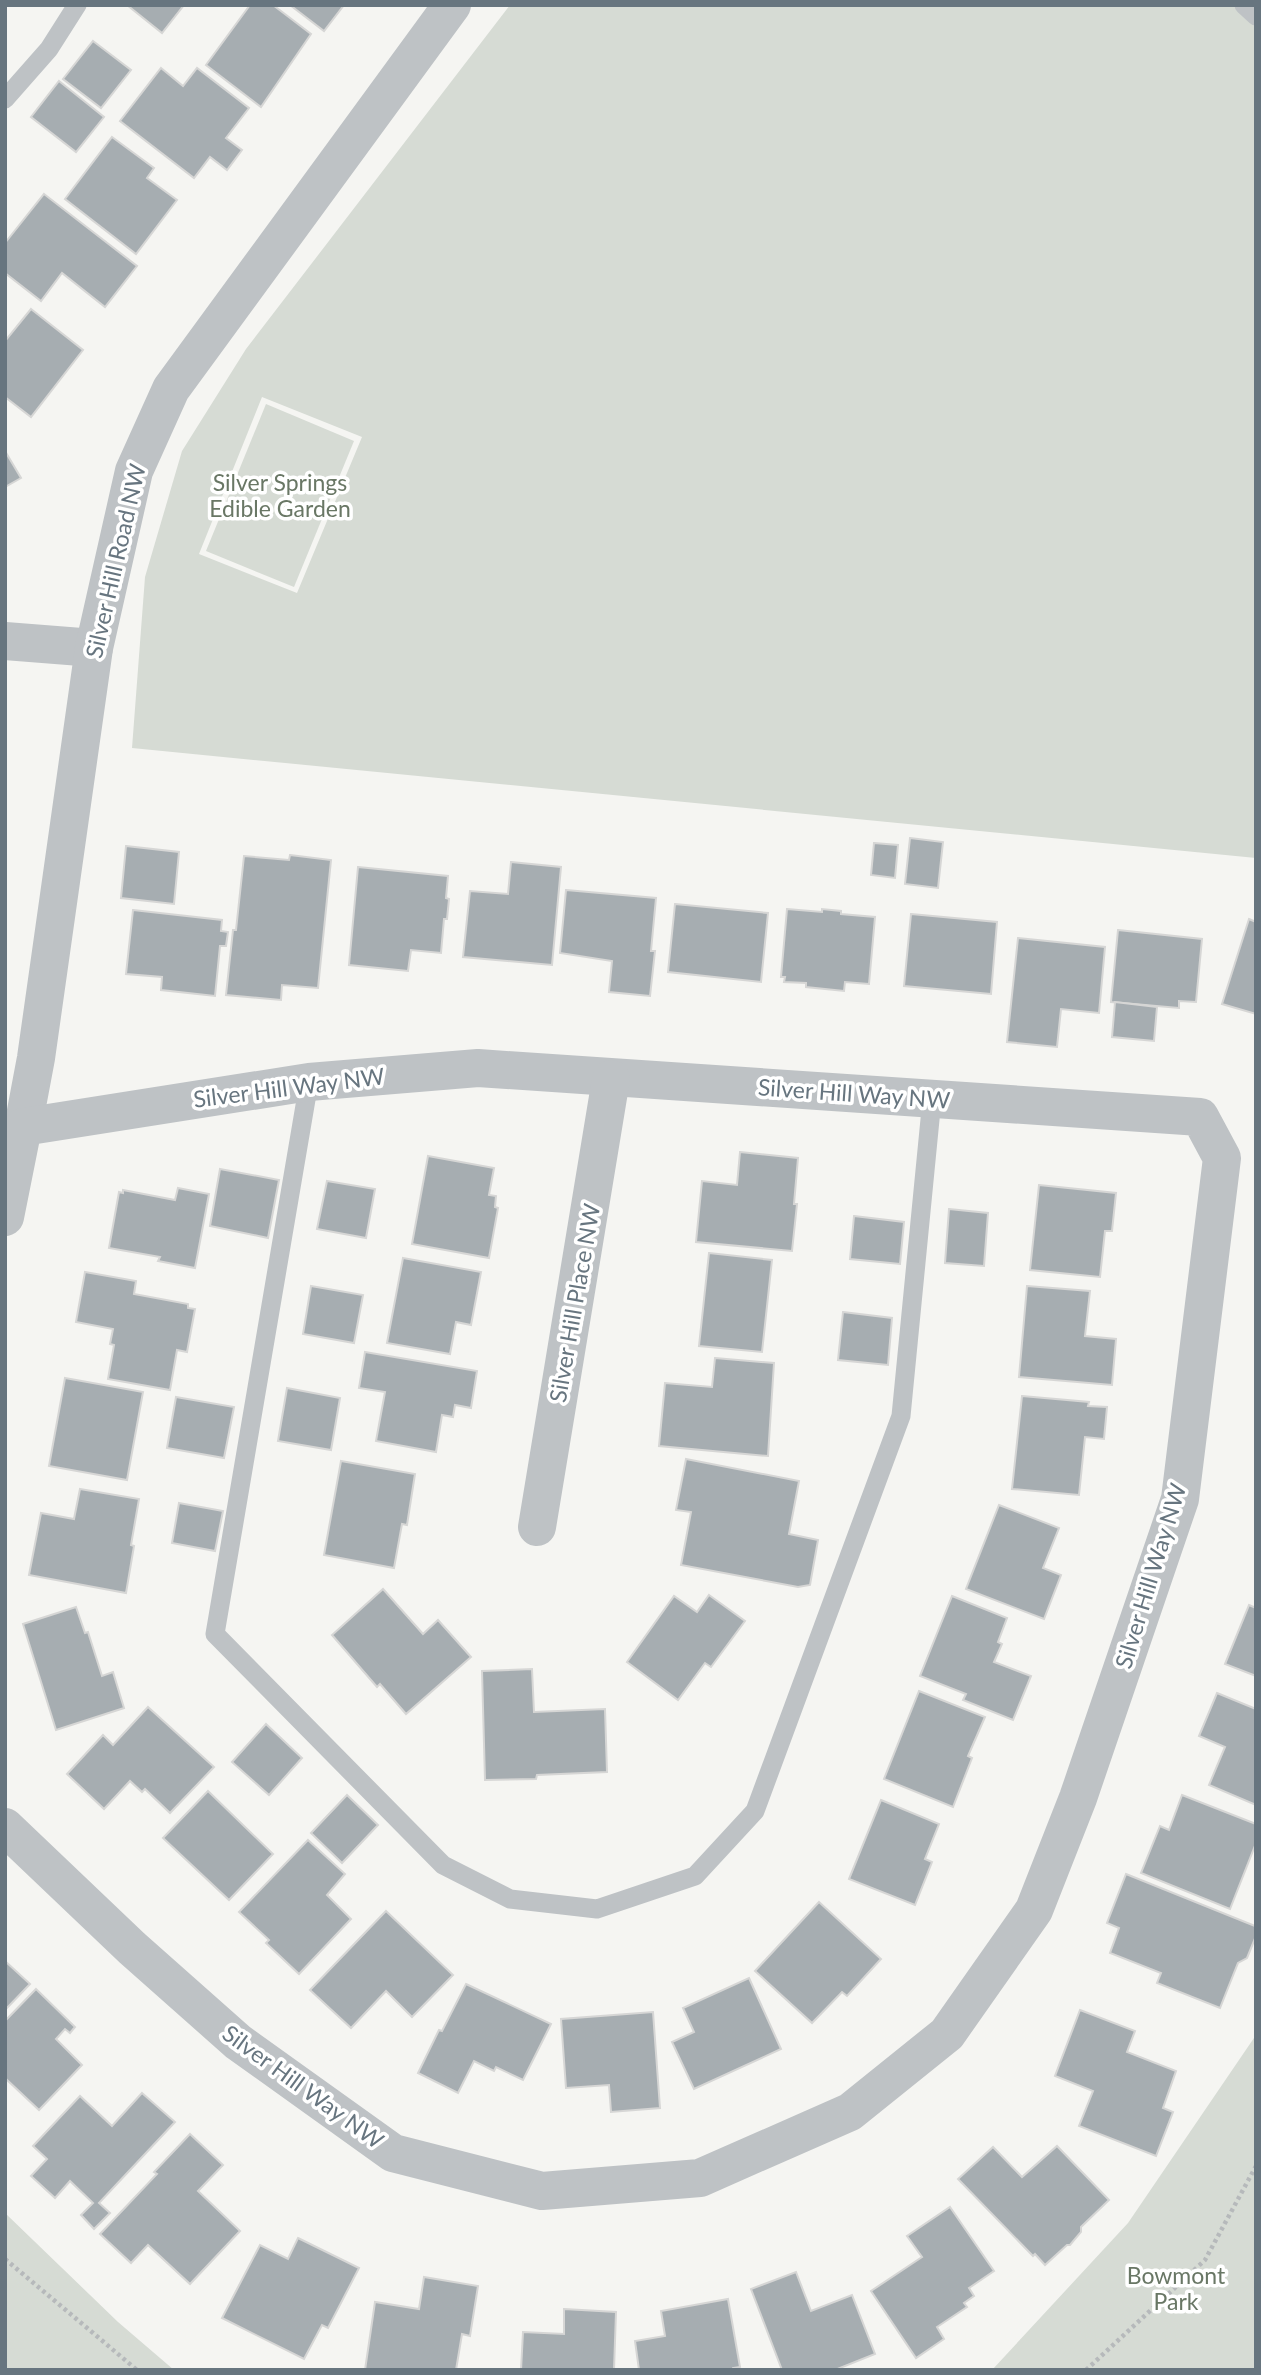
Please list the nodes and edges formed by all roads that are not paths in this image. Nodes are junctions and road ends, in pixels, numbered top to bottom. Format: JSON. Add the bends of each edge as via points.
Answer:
{"nodes":[{"id":1,"x":77,"y":5,"type":"edge"},
{"id":2,"x":452,"y":5,"type":"edge"},
{"id":3,"x":1244,"y":5,"type":"edge"},
{"id":4,"x":1256,"y":16,"type":"edge"},
{"id":5,"x":5,"y":99,"type":"edge"},
{"id":6,"x":5,"y":641,"type":"edge"},
{"id":7,"x":94,"y":648,"type":"junction"},
{"id":8,"x":611,"y":1079,"type":"junction"},
{"id":9,"x":309,"y":1082,"type":"junction"},
{"id":10,"x":932,"y":1099,"type":"junction"},
{"id":11,"x":14,"y":1127,"type":"edge"},
{"id":12,"x":5,"y":1217,"type":"edge"},
{"id":13,"x":537,"y":1527,"type":"dead end"},
{"id":14,"x":5,"y":1827,"type":"edge"}],
"edges":[{"from":1,"to":5,"type":"lane","via":[[49,49]]},
{"from":2,"to":7,"type":"street","name":"Silver Hill Road NW","via":[[171,389],[134,471]]},
{"from":3,"to":4,"type":"lane"},
{"from":6,"to":7,"type":"street"},
{"from":7,"to":11,"type":"street","name":"Silver Hill Road NW","via":[[36,1058]]},
{"from":8,"to":9,"type":"street","name":"Silver Hill Way NW","via":[[478,1068]]},
{"from":8,"to":10,"type":"street","name":"Silver Hill Way NW"},
{"from":8,"to":13,"type":"street","name":"Silver Hill Place NW"},
{"from":9,"to":10,"type":"lane","via":[[215,1634],[443,1865],[510,1899],[597,1909],[695,1875],[755,1811],[901,1416]]},
{"from":9,"to":11,"type":"street","name":"Silver Hill Way NW"},
{"from":10,"to":14,"type":"street","name":"Silver Hill Way NW","via":[[1200,1117],[1222,1158],[1180,1499],[1078,1798],[1034,1910],[947,2034],[850,2112],[700,2178],[542,2191],[393,2152],[238,2042]]},
{"from":11,"to":12,"type":"street"}]}
